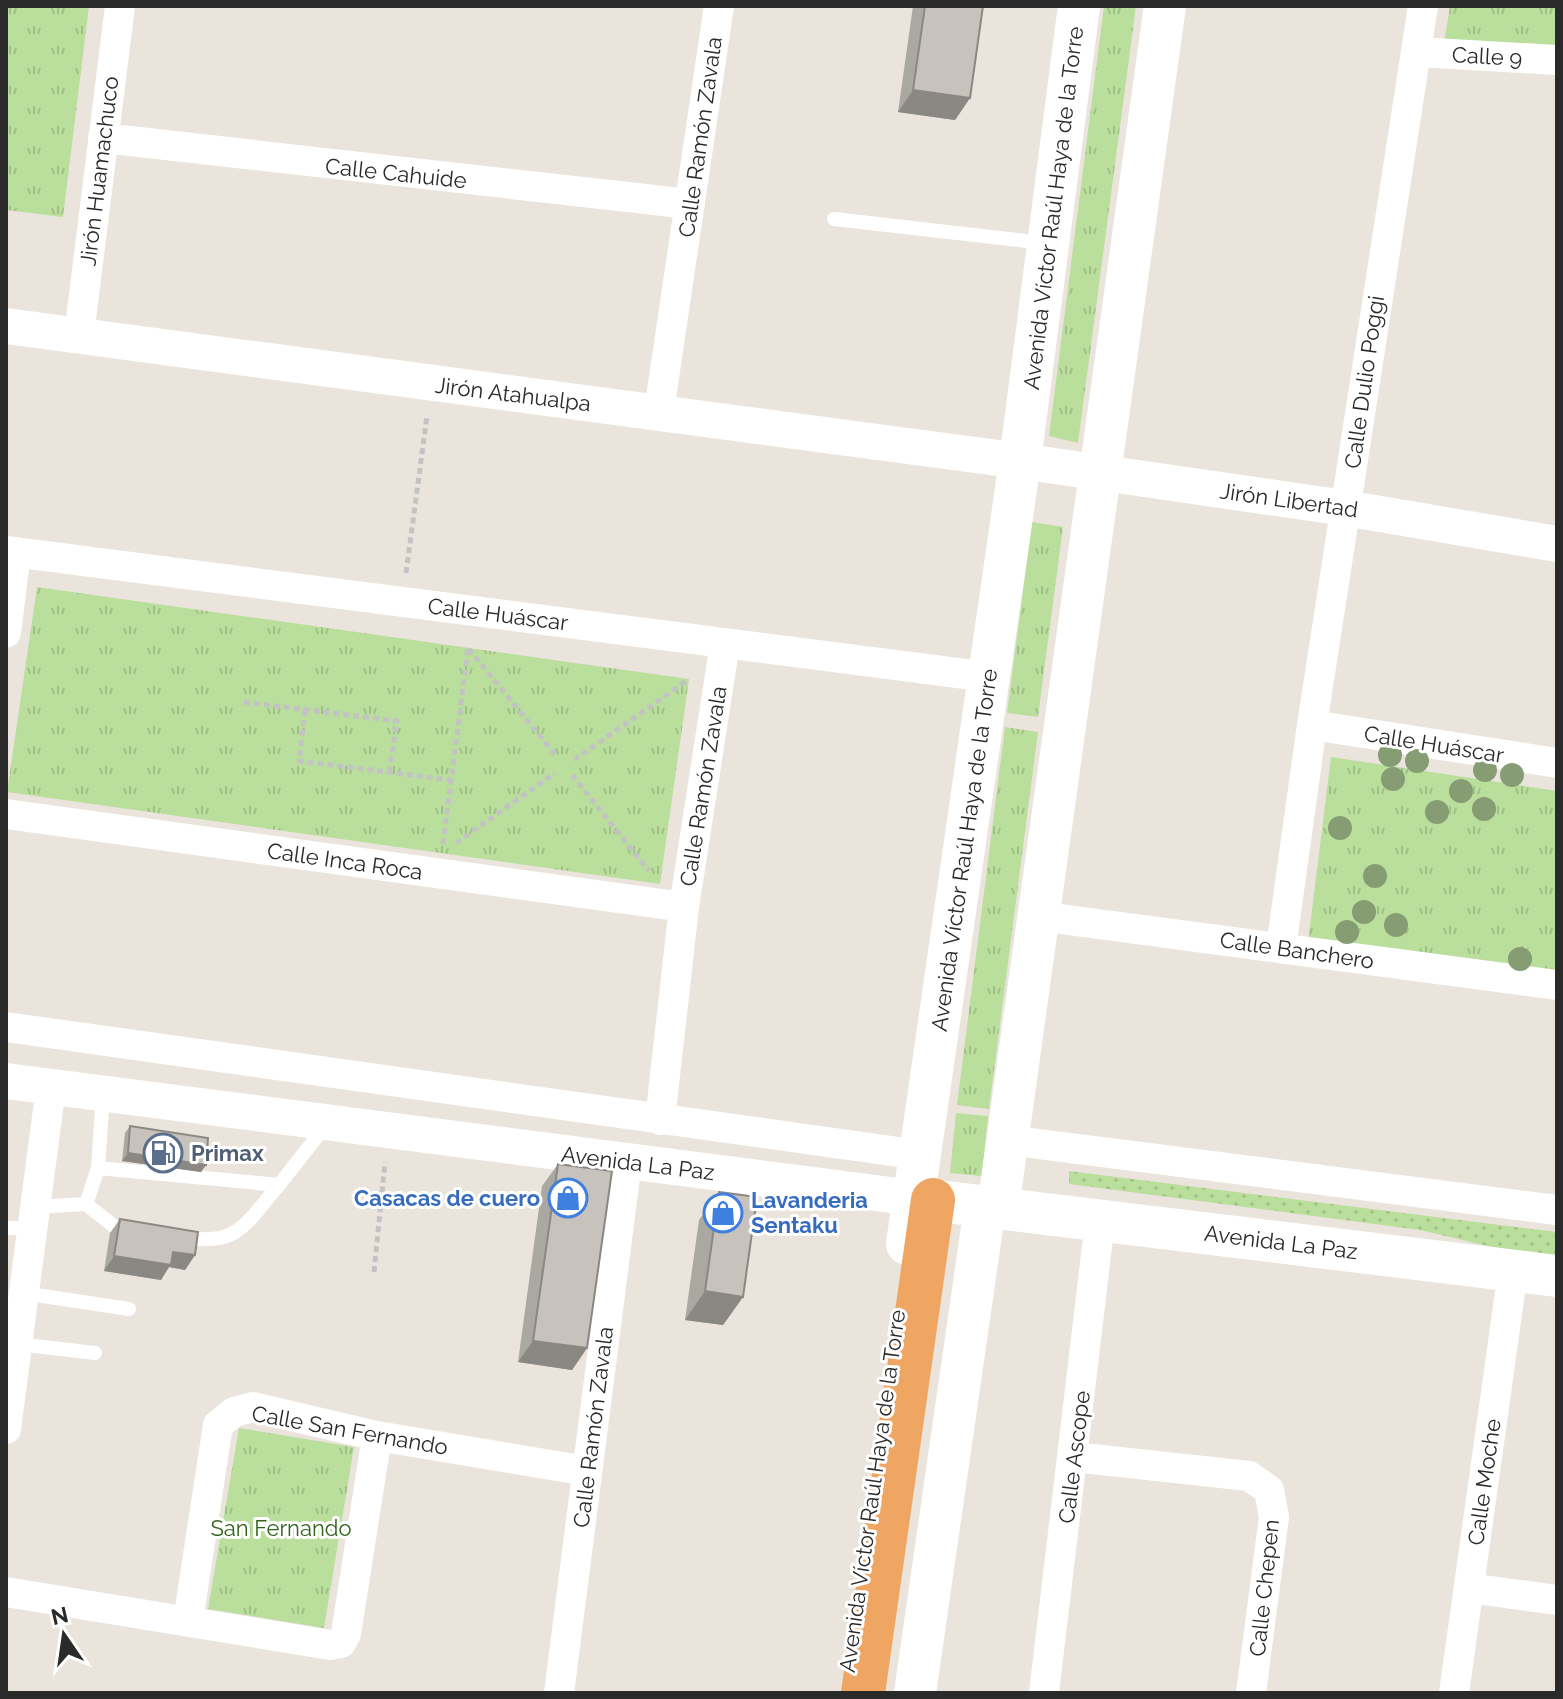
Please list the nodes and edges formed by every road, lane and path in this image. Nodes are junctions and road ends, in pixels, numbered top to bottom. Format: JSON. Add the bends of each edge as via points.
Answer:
{"nodes":[{"id":1,"x":120,"y":6,"type":"edge"},
{"id":2,"x":1079,"y":6,"type":"edge"},
{"id":3,"x":1165,"y":6,"type":"edge"},
{"id":4,"x":1423,"y":6,"type":"edge"},
{"id":5,"x":709,"y":7,"type":"edge"},
{"id":6,"x":1417,"y":52,"type":"junction"},
{"id":7,"x":1557,"y":60,"type":"edge"},
{"id":8,"x":103,"y":138,"type":"junction"},
{"id":9,"x":690,"y":204,"type":"junction"},
{"id":10,"x":834,"y":219,"type":"dead end"},
{"id":11,"x":1048,"y":244,"type":"junction"},
{"id":12,"x":6,"y":326,"type":"edge"},
{"id":13,"x":79,"y":335,"type":"junction"},
{"id":14,"x":431,"y":384,"type":"junction"},
{"id":15,"x":659,"y":411,"type":"junction"},
{"id":16,"x":1020,"y":461,"type":"junction"},
{"id":17,"x":1098,"y":472,"type":"junction"},
{"id":18,"x":1345,"y":508,"type":"junction"},
{"id":19,"x":1557,"y":544,"type":"edge"},
{"id":20,"x":11,"y":551,"type":"edge"},
{"id":21,"x":402,"y":602,"type":"junction"},
{"id":22,"x":6,"y":633,"type":"edge"},
{"id":23,"x":725,"y":643,"type":"junction"},
{"id":24,"x":989,"y":677,"type":"junction"},
{"id":25,"x":689,"y":679,"type":"dead end"},
{"id":26,"x":244,"y":702,"type":"dead end"},
{"id":27,"x":305,"y":710,"type":"junction"},
{"id":28,"x":1312,"y":725,"type":"junction"},
{"id":29,"x":557,"y":757,"type":"dead end"},
{"id":30,"x":574,"y":760,"type":"dead end"},
{"id":31,"x":1557,"y":763,"type":"edge"},
{"id":32,"x":389,"y":772,"type":"junction"},
{"id":33,"x":555,"y":773,"type":"dead end"},
{"id":34,"x":572,"y":775,"type":"dead end"},
{"id":35,"x":451,"y":780,"type":"junction"},
{"id":36,"x":6,"y":814,"type":"edge"},
{"id":37,"x":650,"y":872,"type":"dead end"},
{"id":38,"x":684,"y":907,"type":"junction"},
{"id":39,"x":1038,"y":916,"type":"junction"},
{"id":40,"x":1281,"y":948,"type":"junction"},
{"id":41,"x":1557,"y":985,"type":"edge"},
{"id":42,"x":6,"y":1027,"type":"edge"},
{"id":43,"x":6,"y":1081,"type":"edge"},
{"id":44,"x":51,"y":1087,"type":"junction"},
{"id":45,"x":103,"y":1094,"type":"junction"},
{"id":46,"x":660,"y":1120,"type":"junction"},
{"id":47,"x":328,"y":1123,"type":"junction"},
{"id":48,"x":389,"y":1131,"type":"junction"},
{"id":49,"x":1007,"y":1140,"type":"junction"},
{"id":50,"x":920,"y":1155,"type":"junction"},
{"id":51,"x":627,"y":1161,"type":"junction"},
{"id":52,"x":98,"y":1168,"type":"junction"},
{"id":53,"x":279,"y":1185,"type":"junction"},
{"id":54,"x":86,"y":1204,"type":"junction"},
{"id":55,"x":957,"y":1204,"type":"junction"},
{"id":56,"x":1557,"y":1210,"type":"edge"},
{"id":57,"x":24,"y":1221,"type":"edge"},
{"id":58,"x":1100,"y":1221,"type":"junction"},
{"id":59,"x":1513,"y":1271,"type":"junction"},
{"id":60,"x":374,"y":1272,"type":"dead end"},
{"id":61,"x":1557,"y":1276,"type":"edge"},
{"id":62,"x":23,"y":1293,"type":"junction"},
{"id":63,"x":129,"y":1309,"type":"dead end"},
{"id":64,"x":17,"y":1344,"type":"junction"},
{"id":65,"x":95,"y":1353,"type":"dead end"},
{"id":66,"x":6,"y":1429,"type":"edge"},
{"id":67,"x":377,"y":1436,"type":"junction"},
{"id":68,"x":1074,"y":1457,"type":"junction"},
{"id":69,"x":587,"y":1471,"type":"junction"},
{"id":70,"x":1469,"y":1588,"type":"junction"},
{"id":71,"x":6,"y":1592,"type":"edge"},
{"id":72,"x":1557,"y":1600,"type":"edge"},
{"id":73,"x":188,"y":1621,"type":"junction"},
{"id":74,"x":559,"y":1693,"type":"edge"},
{"id":75,"x":843,"y":1693,"type":"edge"},
{"id":76,"x":863,"y":1693,"type":"edge"},
{"id":77,"x":892,"y":1693,"type":"edge"},
{"id":78,"x":915,"y":1693,"type":"edge"},
{"id":79,"x":1044,"y":1693,"type":"edge"},
{"id":80,"x":1251,"y":1693,"type":"edge"},
{"id":81,"x":1454,"y":1693,"type":"edge"}],
"edges":[{"from":1,"to":8,"type":"street","name":"Jirón Huamachuco"},
{"from":2,"to":11,"type":"main road","name":"Avenida Víctor Raúl Haya de la Torre"},
{"from":3,"to":17,"type":"main road","name":"Avenida Víctor Raúl Haya de la Torre"},
{"from":4,"to":6,"type":"street","name":"Calle Dulio Poggi"},
{"from":5,"to":9,"type":"street","name":"Calle Ramón Zavala"},
{"from":6,"to":7,"type":"street","name":"Calle 9"},
{"from":6,"to":18,"type":"street","name":"Calle Dulio Poggi"},
{"from":8,"to":9,"type":"street","name":"Calle Cahuide"},
{"from":8,"to":13,"type":"street","name":"Jirón Huamachuco"},
{"from":9,"to":15,"type":"street","name":"Calle Ramón Zavala"},
{"from":10,"to":11,"type":"lane"},
{"from":11,"to":16,"type":"main road","name":"Avenida Víctor Raúl Haya de la Torre"},
{"from":12,"to":13,"type":"street","name":"Jirón Atahualpa"},
{"from":13,"to":14,"type":"street","name":"Jirón Atahualpa"},
{"from":14,"to":15,"type":"street","name":"Jirón Atahualpa"},
{"from":14,"to":21,"type":"path"},
{"from":15,"to":16,"type":"street","name":"Jirón Atahualpa"},
{"from":16,"to":17,"type":"street","name":"Jirón Libertad"},
{"from":16,"to":24,"type":"main road","name":"Avenida Víctor Raúl Haya de la Torre"},
{"from":17,"to":18,"type":"street","name":"Jirón Libertad"},
{"from":17,"to":39,"type":"main road","name":"Avenida Víctor Raúl Haya de la Torre"},
{"from":18,"to":19,"type":"street","name":"Jirón Libertad"},
{"from":18,"to":28,"type":"street","name":"Calle Dulio Poggi"},
{"from":20,"to":21,"type":"street","name":"Calle Huáscar"},
{"from":20,"to":22,"type":"street"},
{"from":21,"to":23,"type":"street","name":"Calle Huáscar"},
{"from":23,"to":24,"type":"street","name":"Calle Huáscar"},
{"from":23,"to":38,"type":"street","name":"Calle Ramón Zavala"},
{"from":24,"to":50,"type":"main road","name":"Avenida Víctor Raúl Haya de la Torre"},
{"from":25,"to":30,"type":"path"},
{"from":26,"to":27,"type":"path"},
{"from":27,"to":32,"type":"path","via":[[299,761]]},
{"from":27,"to":32,"type":"path","via":[[397,721]]},
{"from":28,"to":31,"type":"street","name":"Calle Huáscar"},
{"from":28,"to":40,"type":"street","name":"Calle Dulio Poggi"},
{"from":29,"to":35,"type":"path","via":[[468,648]]},
{"from":32,"to":35,"type":"path"},
{"from":33,"to":35,"type":"path","via":[[442,853]]},
{"from":34,"to":37,"type":"path"},
{"from":36,"to":38,"type":"street","name":"Calle Inca Roca"},
{"from":38,"to":46,"type":"street","name":"Calle Ramón Zavala"},
{"from":39,"to":40,"type":"street","name":"Calle Banchero"},
{"from":39,"to":49,"type":"main road","name":"Avenida Víctor Raúl Haya de la Torre"},
{"from":40,"to":41,"type":"street","name":"Calle Banchero"},
{"from":42,"to":46,"type":"street","name":"Avenida La Paz"},
{"from":43,"to":44,"type":"street","name":"Avenida La Paz"},
{"from":44,"to":45,"type":"street","name":"Avenida La Paz"},
{"from":44,"to":57,"type":"street"},
{"from":45,"to":47,"type":"street","name":"Avenida La Paz"},
{"from":45,"to":52,"type":"lane"},
{"from":46,"to":50,"type":"street","name":"Avenida La Paz"},
{"from":47,"to":48,"type":"street","name":"Avenida La Paz"},
{"from":47,"to":53,"type":"lane"},
{"from":48,"to":51,"type":"street","name":"Avenida La Paz"},
{"from":48,"to":60,"type":"path"},
{"from":49,"to":55,"type":"main road","name":"Avenida Víctor Raúl Haya de la Torre"},
{"from":49,"to":56,"type":"street"},
{"from":50,"to":55,"type":"main road","name":"Avenida Víctor Raúl Haya de la Torre"},
{"from":51,"to":55,"type":"street","name":"Avenida La Paz"},
{"from":51,"to":69,"type":"street","name":"Calle Ramón Zavala"},
{"from":52,"to":53,"type":"lane"},
{"from":52,"to":54,"type":"lane"},
{"from":53,"to":54,"type":"lane","via":[[227,1239],[116,1228]]},
{"from":54,"to":57,"type":"lane"},
{"from":55,"to":58,"type":"main road","name":"Avenida La Paz"},
{"from":55,"to":75,"type":"main road","name":"Avenida Víctor Raúl Haya de la Torre"},
{"from":55,"to":76,"type":"highway"},
{"from":55,"to":77,"type":"highway"},
{"from":55,"to":78,"type":"main road","name":"Avenida Víctor Raúl Haya de la Torre"},
{"from":57,"to":62,"type":"street"},
{"from":58,"to":59,"type":"main road","name":"Avenida La Paz"},
{"from":58,"to":68,"type":"street","name":"Calle Ascope"},
{"from":59,"to":61,"type":"main road","name":"Avenida La Paz"},
{"from":59,"to":70,"type":"street","name":"Calle Moche"},
{"from":62,"to":63,"type":"lane"},
{"from":62,"to":64,"type":"street"},
{"from":64,"to":65,"type":"lane"},
{"from":64,"to":66,"type":"street"},
{"from":67,"to":69,"type":"street","name":"Calle San Fernando"},
{"from":67,"to":73,"type":"street","name":"Calle San Fernando","via":[[253,1407],[234,1412],[218,1425]]},
{"from":67,"to":73,"type":"street","via":[[341,1643]]},
{"from":68,"to":79,"type":"street","name":"Calle Ascope"},
{"from":68,"to":80,"type":"street","name":"Calle Chepen","via":[[1249,1476],[1269,1490],[1274,1517]]},
{"from":69,"to":74,"type":"street","name":"Calle Ramón Zavala"},
{"from":70,"to":72,"type":"street"},
{"from":70,"to":81,"type":"street","name":"Calle Moche"},
{"from":71,"to":73,"type":"street"}]}
